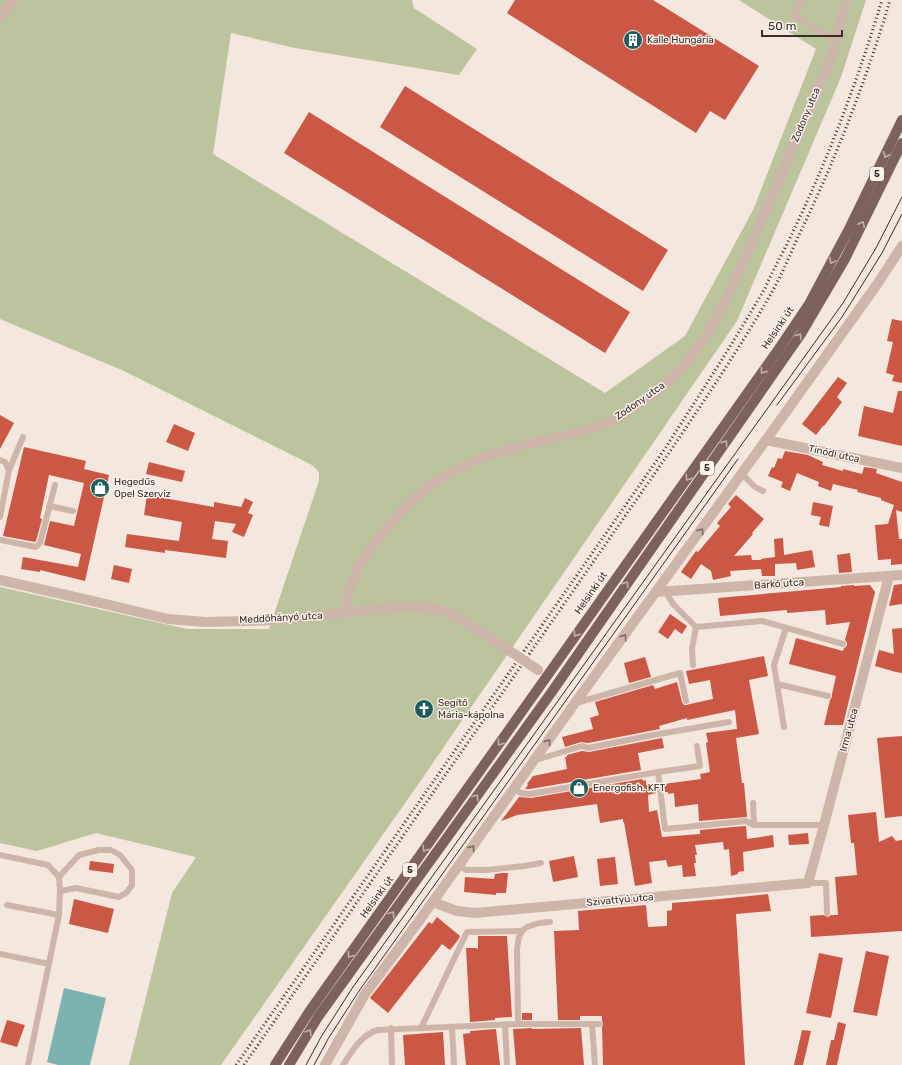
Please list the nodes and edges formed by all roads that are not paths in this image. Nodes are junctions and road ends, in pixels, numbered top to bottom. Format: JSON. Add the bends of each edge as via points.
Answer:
{"nodes":[{"id":1,"x":14,"y":0,"type":"edge"},
{"id":2,"x":802,"y":0,"type":"edge"},
{"id":3,"x":846,"y":0,"type":"edge"},
{"id":4,"x":0,"y":15,"type":"edge"},
{"id":5,"x":836,"y":40,"type":"junction"},
{"id":6,"x":902,"y":120,"type":"edge"},
{"id":7,"x":902,"y":144,"type":"edge"},
{"id":8,"x":902,"y":246,"type":"edge"},
{"id":9,"x":23,"y":437,"type":"dead end"},
{"id":10,"x":766,"y":440,"type":"junction"},
{"id":11,"x":0,"y":460,"type":"edge"},
{"id":12,"x":902,"y":468,"type":"edge"},
{"id":13,"x":9,"y":470,"type":"junction"},
{"id":14,"x":742,"y":474,"type":"junction"},
{"id":15,"x":55,"y":485,"type":"dead end"},
{"id":16,"x":764,"y":491,"type":"dead end"},
{"id":17,"x":50,"y":506,"type":"junction"},
{"id":18,"x":73,"y":511,"type":"dead end"},
{"id":19,"x":0,"y":517,"type":"edge"},
{"id":20,"x":0,"y":540,"type":"edge"},
{"id":21,"x":902,"y":575,"type":"edge"},
{"id":22,"x":888,"y":576,"type":"junction"},
{"id":23,"x":0,"y":580,"type":"edge"},
{"id":24,"x":661,"y":592,"type":"junction"},
{"id":25,"x":347,"y":613,"type":"junction"},
{"id":26,"x":696,"y":627,"type":"junction"},
{"id":27,"x":786,"y":628,"type":"junction"},
{"id":28,"x":843,"y":644,"type":"dead end"},
{"id":29,"x":693,"y":665,"type":"dead end"},
{"id":30,"x":564,"y":673,"type":"junction"},
{"id":31,"x":547,"y":676,"type":"junction"},
{"id":32,"x":777,"y":684,"type":"junction"},
{"id":33,"x":551,"y":693,"type":"junction"},
{"id":34,"x":828,"y":696,"type":"dead end"},
{"id":35,"x":686,"y":701,"type":"dead end"},
{"id":36,"x":575,"y":703,"type":"junction"},
{"id":37,"x":729,"y":722,"type":"dead end"},
{"id":38,"x":784,"y":727,"type":"dead end"},
{"id":39,"x":697,"y":746,"type":"dead end"},
{"id":40,"x":536,"y":760,"type":"junction"},
{"id":41,"x":658,"y":772,"type":"junction"},
{"id":42,"x":515,"y":789,"type":"junction"},
{"id":43,"x":753,"y":803,"type":"dead end"},
{"id":44,"x":754,"y":825,"type":"junction"},
{"id":45,"x":824,"y":825,"type":"junction"},
{"id":46,"x":0,"y":854,"type":"edge"},
{"id":47,"x":541,"y":863,"type":"dead end"},
{"id":48,"x":459,"y":866,"type":"junction"},
{"id":49,"x":59,"y":877,"type":"junction"},
{"id":50,"x":808,"y":883,"type":"junction"},
{"id":51,"x":60,"y":891,"type":"junction"},
{"id":52,"x":433,"y":902,"type":"junction"},
{"id":53,"x":7,"y":904,"type":"dead end"},
{"id":54,"x":827,"y":914,"type":"dead end"},
{"id":55,"x":59,"y":916,"type":"junction"},
{"id":56,"x":550,"y":922,"type":"dead end"},
{"id":57,"x":522,"y":931,"type":"junction"},
{"id":58,"x":0,"y":954,"type":"edge"},
{"id":59,"x":49,"y":964,"type":"junction"},
{"id":60,"x":518,"y":1024,"type":"junction"},
{"id":61,"x":505,"y":1025,"type":"junction"},
{"id":62,"x":452,"y":1027,"type":"junction"},
{"id":63,"x":391,"y":1028,"type":"junction"},
{"id":64,"x":421,"y":1028,"type":"junction"},
{"id":65,"x":28,"y":1065,"type":"edge"},
{"id":66,"x":275,"y":1065,"type":"edge"},
{"id":67,"x":289,"y":1065,"type":"edge"},
{"id":68,"x":326,"y":1065,"type":"edge"},
{"id":69,"x":343,"y":1065,"type":"edge"},
{"id":70,"x":392,"y":1065,"type":"edge"},
{"id":71,"x":454,"y":1065,"type":"edge"},
{"id":72,"x":507,"y":1065,"type":"edge"},
{"id":73,"x":595,"y":1065,"type":"edge"}],
"edges":[{"from":1,"to":4,"type":"street"},
{"from":2,"to":5,"type":"lane","via":[[793,16]]},
{"from":3,"to":5,"type":"street","name":"Zodony utca"},
{"from":5,"to":25,"type":"street","name":"Zodony utca","via":[[832,56],[722,308],[683,367],[656,392],[609,422],[478,459],[431,484],[384,530],[360,564],[347,598]]},
{"from":6,"to":31,"type":"main road","name":"Helsinki út","number":"5","one_way":true,"via":[[809,304]]},
{"from":30,"to":7,"type":"main road","number":"5","one_way":true,"via":[[801,334],[845,259]]},
{"from":8,"to":10,"type":"street"},
{"from":9,"to":13,"type":"lane"},
{"from":10,"to":12,"type":"street","name":"Tinódi utca"},
{"from":10,"to":14,"type":"street"},
{"from":11,"to":13,"type":"lane","via":[[5,462]]},
{"from":13,"to":19,"type":"lane"},
{"from":14,"to":16,"type":"lane","via":[[755,487]]},
{"from":24,"to":14,"type":"street","one_way":true},
{"from":15,"to":17,"type":"lane"},
{"from":17,"to":18,"type":"lane"},
{"from":17,"to":20,"type":"lane","via":[[40,543],[36,546]]},
{"from":21,"to":22,"type":"street","name":"Barkó utca"},
{"from":22,"to":24,"type":"street","name":"Barkó utca"},
{"from":22,"to":45,"type":"street","name":"Irma utca","via":[[867,647]]},
{"from":23,"to":25,"type":"street","name":"Meddőhányó utca","via":[[168,619],[206,622],[281,620]]},
{"from":24,"to":26,"type":"lane"},
{"from":36,"to":24,"type":"street","one_way":true},
{"from":25,"to":31,"type":"street","name":"Meddőhányó utca","bridge":true,"via":[[397,607],[418,607],[447,612]]},
{"from":26,"to":27,"type":"lane","via":[[762,621]]},
{"from":26,"to":29,"type":"lane","via":[[692,649]]},
{"from":27,"to":28,"type":"lane"},
{"from":27,"to":32,"type":"lane","via":[[774,665]]},
{"from":30,"to":31,"type":"main road"},
{"from":30,"to":33,"type":"main road","number":"5"},
{"from":31,"to":33,"type":"main road"},
{"from":31,"to":66,"type":"main road","name":"Helsinki út","number":"5","one_way":true,"via":[[309,1012]]},
{"from":32,"to":34,"type":"lane"},
{"from":32,"to":38,"type":"lane"},
{"from":67,"to":33,"type":"main road","number":"5","one_way":true,"via":[[318,1017]]},
{"from":35,"to":36,"type":"lane","via":[[680,673]]},
{"from":40,"to":36,"type":"street","one_way":true},
{"from":37,"to":40,"type":"lane","via":[[588,748],[582,746]]},
{"from":39,"to":41,"type":"lane","via":[[700,766]]},
{"from":40,"to":42,"type":"street"},
{"from":41,"to":42,"type":"lane","via":[[530,794]]},
{"from":41,"to":44,"type":"lane","via":[[665,829],[746,821]]},
{"from":48,"to":42,"type":"street","one_way":true},
{"from":43,"to":44,"type":"lane"},
{"from":44,"to":45,"type":"lane"},
{"from":45,"to":50,"type":"street","name":"Irma utca"},
{"from":46,"to":49,"type":"lane","via":[[48,865]]},
{"from":47,"to":48,"type":"lane","via":[[486,870],[466,870]]},
{"from":48,"to":52,"type":"street"},
{"from":49,"to":51,"type":"lane"},
{"from":49,"to":51,"type":"lane","via":[[79,855],[99,850],[111,850],[120,854],[132,870],[132,885],[119,897],[76,888]]},
{"from":50,"to":52,"type":"street","name":"Szivattyú utca","via":[[475,913],[457,912]]},
{"from":50,"to":54,"type":"lane","via":[[826,883]]},
{"from":51,"to":55,"type":"lane"},
{"from":52,"to":68,"type":"street","via":[[365,994]]},
{"from":53,"to":55,"type":"lane"},
{"from":55,"to":59,"type":"lane"},
{"from":56,"to":57,"type":"lane","via":[[534,924]]},
{"from":57,"to":60,"type":"lane","via":[[517,949]]},
{"from":57,"to":64,"type":"lane","via":[[467,932]]},
{"from":58,"to":59,"type":"lane"},
{"from":59,"to":65,"type":"lane"},
{"from":60,"to":61,"type":"lane"},
{"from":60,"to":73,"type":"lane","via":[[596,1024]]},
{"from":61,"to":62,"type":"lane"},
{"from":61,"to":72,"type":"lane"},
{"from":62,"to":64,"type":"lane"},
{"from":62,"to":71,"type":"lane"},
{"from":63,"to":64,"type":"lane"},
{"from":63,"to":69,"type":"lane","via":[[367,1035]]},
{"from":63,"to":70,"type":"lane"}]}
